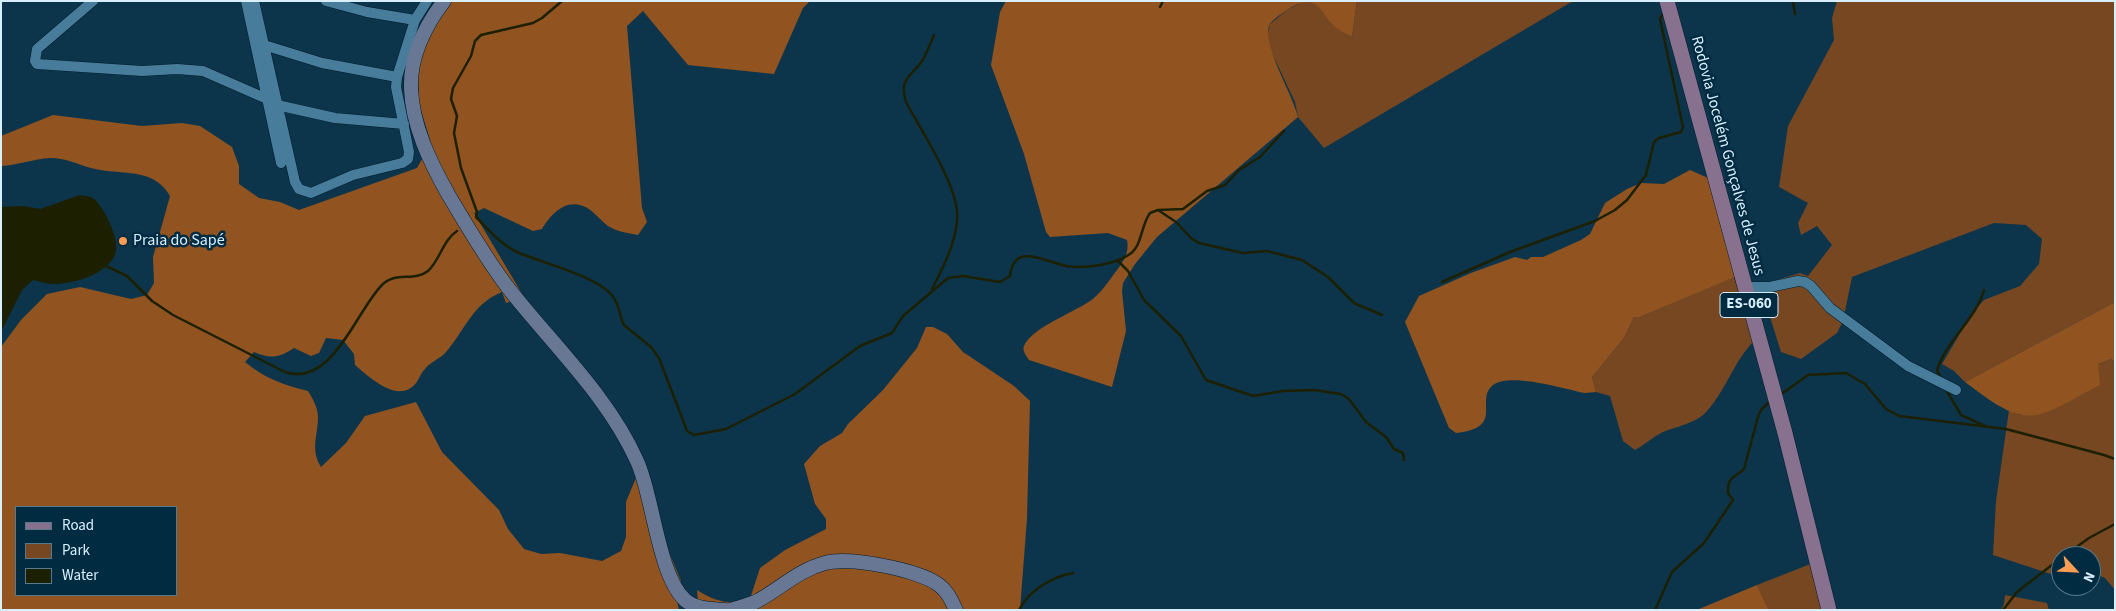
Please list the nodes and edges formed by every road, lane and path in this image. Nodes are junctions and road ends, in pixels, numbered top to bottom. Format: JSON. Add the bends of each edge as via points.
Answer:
{"nodes":[{"id":1,"x":93,"y":1,"type":"edge"},
{"id":2,"x":246,"y":1,"type":"edge"},
{"id":3,"x":254,"y":1,"type":"edge"},
{"id":4,"x":326,"y":1,"type":"edge"},
{"id":5,"x":427,"y":1,"type":"edge"},
{"id":6,"x":444,"y":1,"type":"edge"},
{"id":7,"x":1667,"y":1,"type":"edge"},
{"id":8,"x":415,"y":20,"type":"junction"},
{"id":9,"x":264,"y":45,"type":"junction"},
{"id":10,"x":397,"y":77,"type":"junction"},
{"id":11,"x":267,"y":99,"type":"junction"},
{"id":12,"x":277,"y":105,"type":"junction"},
{"id":13,"x":404,"y":124,"type":"junction"},
{"id":14,"x":281,"y":163,"type":"dead end"},
{"id":15,"x":1744,"y":287,"type":"junction"},
{"id":16,"x":1956,"y":390,"type":"dead end"},
{"id":17,"x":725,"y":610,"type":"edge"},
{"id":18,"x":730,"y":610,"type":"edge"},
{"id":19,"x":956,"y":610,"type":"edge"},
{"id":20,"x":1829,"y":610,"type":"edge"}],
"edges":[{"from":1,"to":11,"type":"street","via":[[37,49],[37,64],[142,71],[197,70]]},
{"from":2,"to":11,"type":"street"},
{"from":3,"to":9,"type":"street"},
{"from":4,"to":8,"type":"street"},
{"from":5,"to":8,"type":"street"},
{"from":6,"to":17,"type":"street","via":[[421,38],[411,88],[428,158],[486,257],[620,428],[638,463],[660,544],[673,580],[685,600],[703,608]]},
{"from":7,"to":15,"type":"main road","name":"Rodovia Jocelém Gonçalves de Jesus","number":"ES-060"},
{"from":8,"to":10,"type":"street"},
{"from":9,"to":10,"type":"street","via":[[330,65]]},
{"from":9,"to":12,"type":"street"},
{"from":10,"to":13,"type":"street"},
{"from":11,"to":14,"type":"street"},
{"from":12,"to":13,"type":"street","via":[[335,118]]},
{"from":12,"to":13,"type":"street","via":[[295,182],[299,189],[307,192],[353,175],[405,162],[409,152]]},
{"from":15,"to":16,"type":"street","via":[[1805,282],[1830,308],[1908,366]]},
{"from":15,"to":20,"type":"main road","name":"Rodovia Jocelém Gonçalves de Jesus","number":"ES-060"},
{"from":18,"to":19,"type":"street","via":[[757,601],[800,572],[827,562],[868,564],[918,574],[949,595]]}]}
